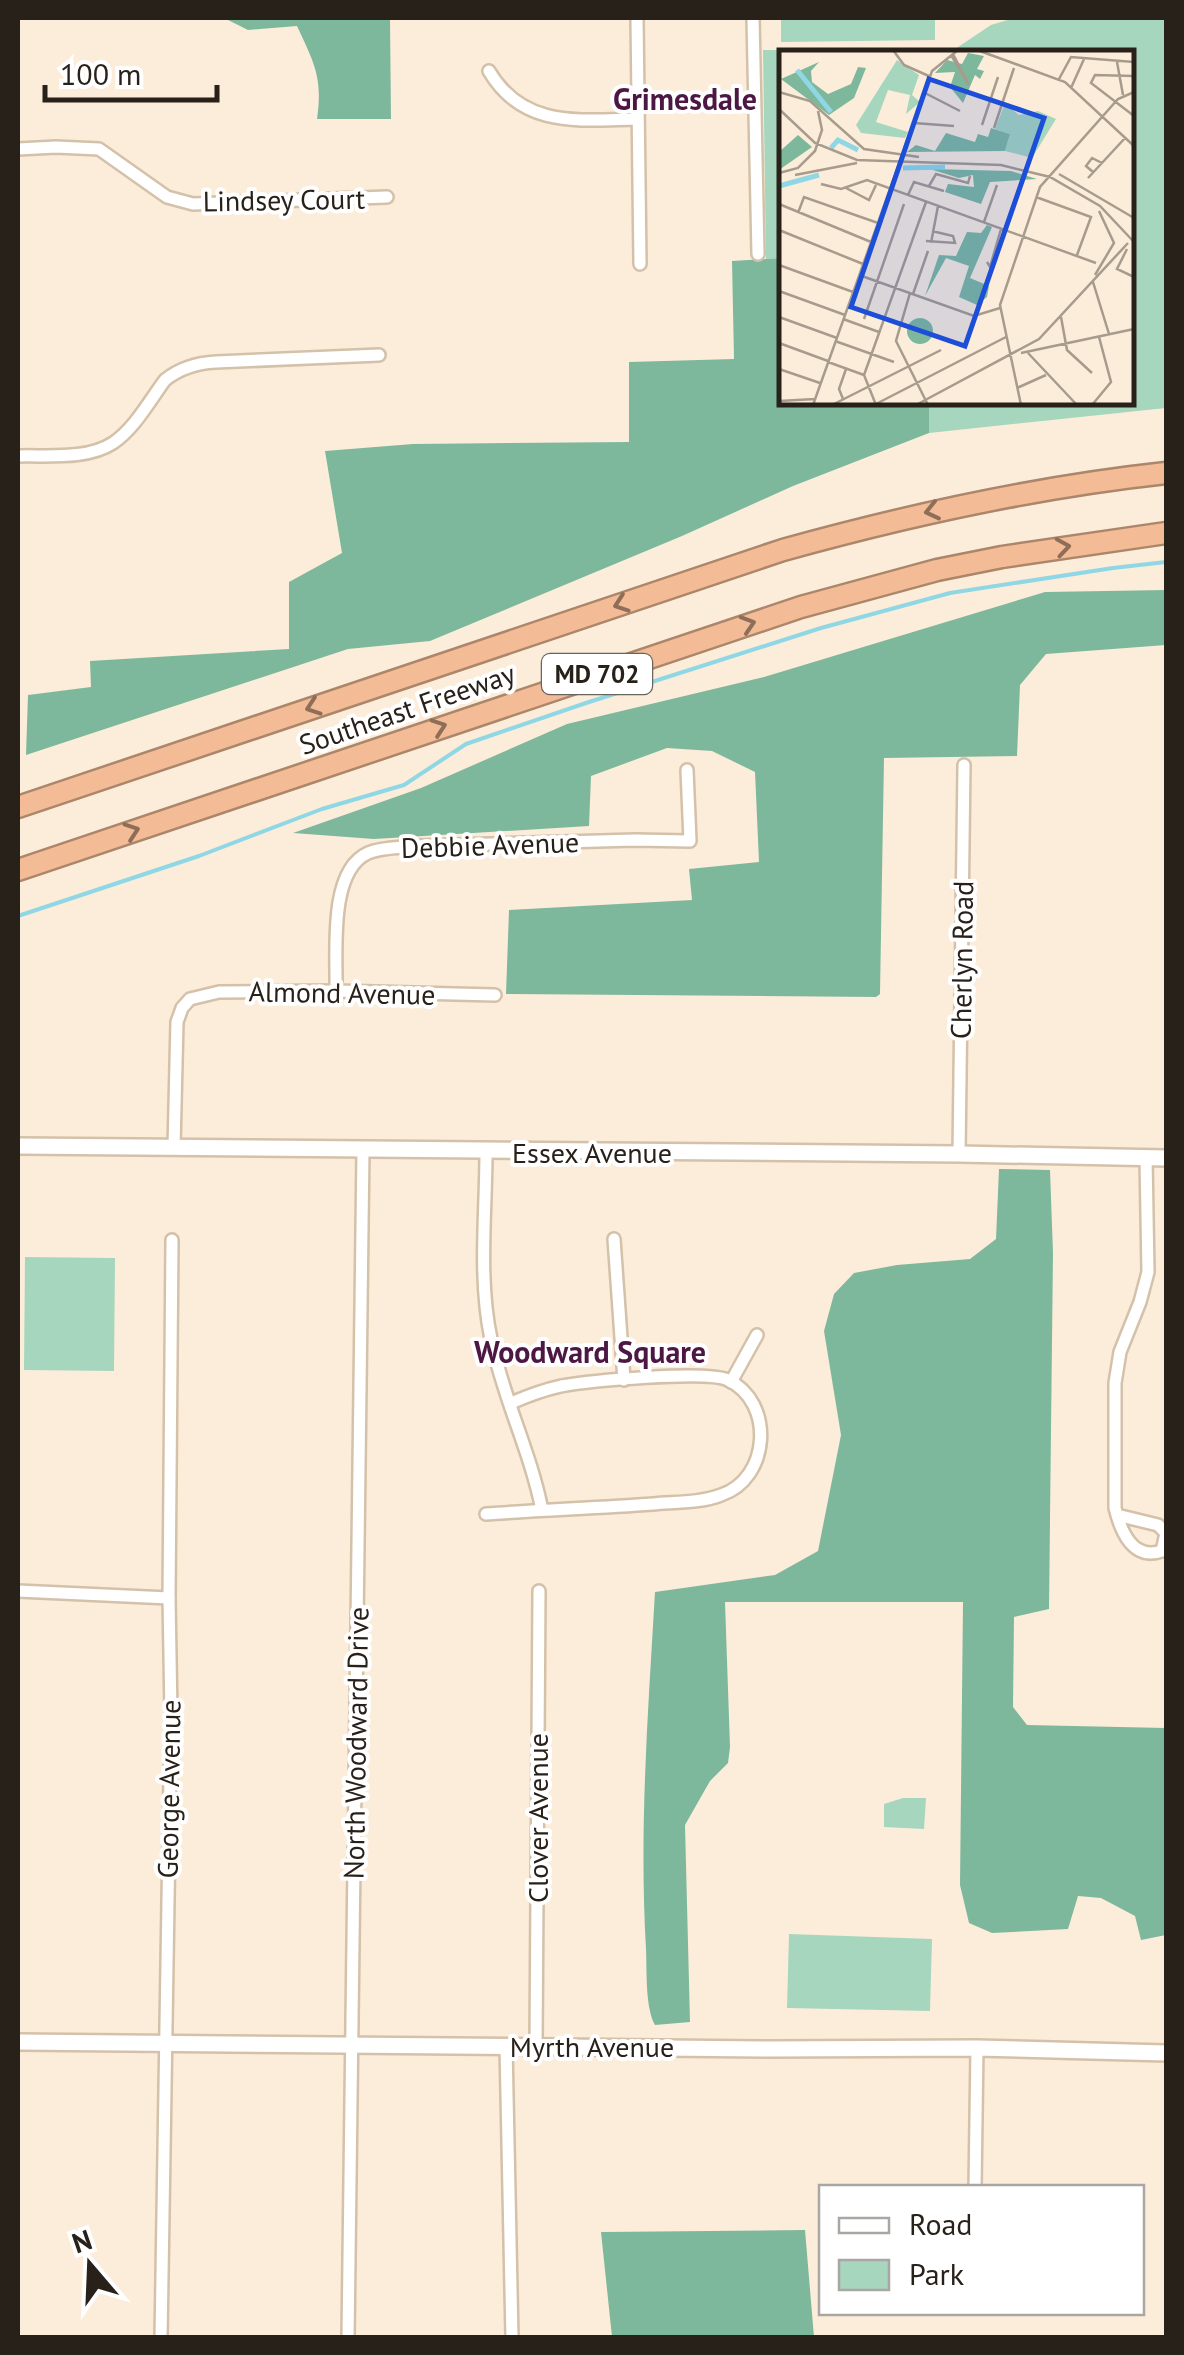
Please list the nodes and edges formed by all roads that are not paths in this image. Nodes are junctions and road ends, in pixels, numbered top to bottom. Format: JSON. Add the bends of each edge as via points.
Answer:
{"nodes":[{"id":1,"x":637,"y":18,"type":"edge"},
{"id":2,"x":753,"y":18,"type":"edge"},
{"id":3,"x":489,"y":71,"type":"dead end"},
{"id":4,"x":637,"y":118,"type":"junction"},
{"id":5,"x":18,"y":150,"type":"edge"},
{"id":6,"x":387,"y":198,"type":"dead end"},
{"id":7,"x":758,"y":254,"type":"dead end"},
{"id":8,"x":640,"y":264,"type":"dead end"},
{"id":9,"x":379,"y":355,"type":"dead end"},
{"id":10,"x":18,"y":456,"type":"edge"},
{"id":11,"x":1166,"y":474,"type":"edge"},
{"id":12,"x":1166,"y":533,"type":"edge"},
{"id":13,"x":165,"y":757,"type":"junction"},
{"id":14,"x":964,"y":765,"type":"dead end"},
{"id":15,"x":687,"y":770,"type":"dead end"},
{"id":16,"x":18,"y":794,"type":"edge"},
{"id":17,"x":18,"y":807,"type":"edge"},
{"id":18,"x":18,"y":871,"type":"edge"},
{"id":19,"x":336,"y":991,"type":"junction"},
{"id":20,"x":495,"y":996,"type":"dead end"},
{"id":21,"x":18,"y":1146,"type":"edge"},
{"id":22,"x":174,"y":1148,"type":"junction"},
{"id":23,"x":363,"y":1149,"type":"junction"},
{"id":24,"x":486,"y":1152,"type":"junction"},
{"id":25,"x":960,"y":1154,"type":"junction"},
{"id":26,"x":1146,"y":1158,"type":"junction"},
{"id":27,"x":1166,"y":1158,"type":"edge"},
{"id":28,"x":614,"y":1238,"type":"dead end"},
{"id":29,"x":172,"y":1240,"type":"dead end"},
{"id":30,"x":757,"y":1334,"type":"dead end"},
{"id":31,"x":624,"y":1380,"type":"junction"},
{"id":32,"x":732,"y":1382,"type":"junction"},
{"id":33,"x":511,"y":1403,"type":"junction"},
{"id":34,"x":542,"y":1510,"type":"junction"},
{"id":35,"x":486,"y":1514,"type":"dead end"},
{"id":36,"x":1117,"y":1515,"type":"dead end"},
{"id":37,"x":18,"y":1591,"type":"edge"},
{"id":38,"x":539,"y":1591,"type":"dead end"},
{"id":39,"x":169,"y":1598,"type":"junction"},
{"id":40,"x":18,"y":2042,"type":"edge"},
{"id":41,"x":165,"y":2044,"type":"junction"},
{"id":42,"x":352,"y":2045,"type":"junction"},
{"id":43,"x":506,"y":2046,"type":"junction"},
{"id":44,"x":536,"y":2046,"type":"junction"},
{"id":45,"x":977,"y":2048,"type":"junction"},
{"id":46,"x":1166,"y":2053,"type":"edge"},
{"id":47,"x":975,"y":2185,"type":"edge"},
{"id":48,"x":161,"y":2338,"type":"edge"},
{"id":49,"x":348,"y":2338,"type":"edge"},
{"id":50,"x":512,"y":2338,"type":"edge"}],
"edges":[{"from":1,"to":4,"type":"street"},
{"from":2,"to":7,"type":"street"},
{"from":3,"to":4,"type":"street","via":[[503,92],[541,115]]},
{"from":4,"to":8,"type":"street"},
{"from":5,"to":6,"type":"street","name":"Lindsey Court","via":[[99,149],[166,196],[194,204]]},
{"from":9,"to":10,"type":"street","via":[[192,365],[165,380],[122,436],[103,448]]},
{"from":11,"to":13,"type":"highway","name":"Southeast Freeway","number":"MD 702","one_way":true,"via":[[989,499],[831,537]]},
{"from":18,"to":12,"type":"highway","name":"Southeast Freeway","number":"MD 702","one_way":true,"via":[[801,607],[938,570]]},
{"from":13,"to":16,"type":"highway"},
{"from":13,"to":17,"type":"highway","name":"Southeast Freeway","number":"MD 702"},
{"from":14,"to":25,"type":"street","name":"Cherlyn Road"},
{"from":15,"to":19,"type":"street","name":"Debbie Avenue","via":[[690,842],[414,846],[363,856],[347,872],[340,893]]},
{"from":19,"to":20,"type":"street","name":"Almond Avenue"},
{"from":19,"to":22,"type":"street","name":"Almond Avenue","via":[[219,992],[190,999],[177,1022]]},
{"from":21,"to":22,"type":"street","name":"Essex Avenue"},
{"from":22,"to":23,"type":"street","name":"Essex Avenue"},
{"from":23,"to":24,"type":"street","name":"Essex Avenue"},
{"from":23,"to":42,"type":"street","name":"North Woodward Drive"},
{"from":24,"to":25,"type":"street","name":"Essex Avenue"},
{"from":24,"to":33,"type":"street","via":[[486,1307]]},
{"from":25,"to":26,"type":"street","name":"Essex Avenue"},
{"from":26,"to":27,"type":"street","name":"Essex Avenue"},
{"from":26,"to":36,"type":"street","via":[[1148,1272],[1114,1383]]},
{"from":28,"to":31,"type":"street"},
{"from":29,"to":39,"type":"street","name":"George Avenue"},
{"from":30,"to":32,"type":"street"},
{"from":31,"to":32,"type":"street","via":[[708,1376]]},
{"from":31,"to":33,"type":"street","via":[[564,1386]]},
{"from":32,"to":34,"type":"street","via":[[752,1402],[762,1436],[756,1462],[735,1489],[696,1500]]},
{"from":33,"to":34,"type":"street"},
{"from":34,"to":35,"type":"street"},
{"from":37,"to":39,"type":"street"},
{"from":38,"to":44,"type":"street","name":"Clover Avenue"},
{"from":39,"to":41,"type":"street","name":"George Avenue"},
{"from":40,"to":41,"type":"street","name":"Myrth Avenue"},
{"from":41,"to":42,"type":"street","name":"Myrth Avenue"},
{"from":41,"to":48,"type":"street","name":"George Avenue"},
{"from":42,"to":43,"type":"street","name":"Myrth Avenue"},
{"from":42,"to":49,"type":"street","name":"North Woodward Drive"},
{"from":43,"to":44,"type":"street","name":"Myrth Avenue"},
{"from":43,"to":50,"type":"street"},
{"from":44,"to":45,"type":"street","name":"Myrth Avenue"},
{"from":45,"to":46,"type":"street","name":"Myrth Avenue"},
{"from":45,"to":47,"type":"street"}]}
